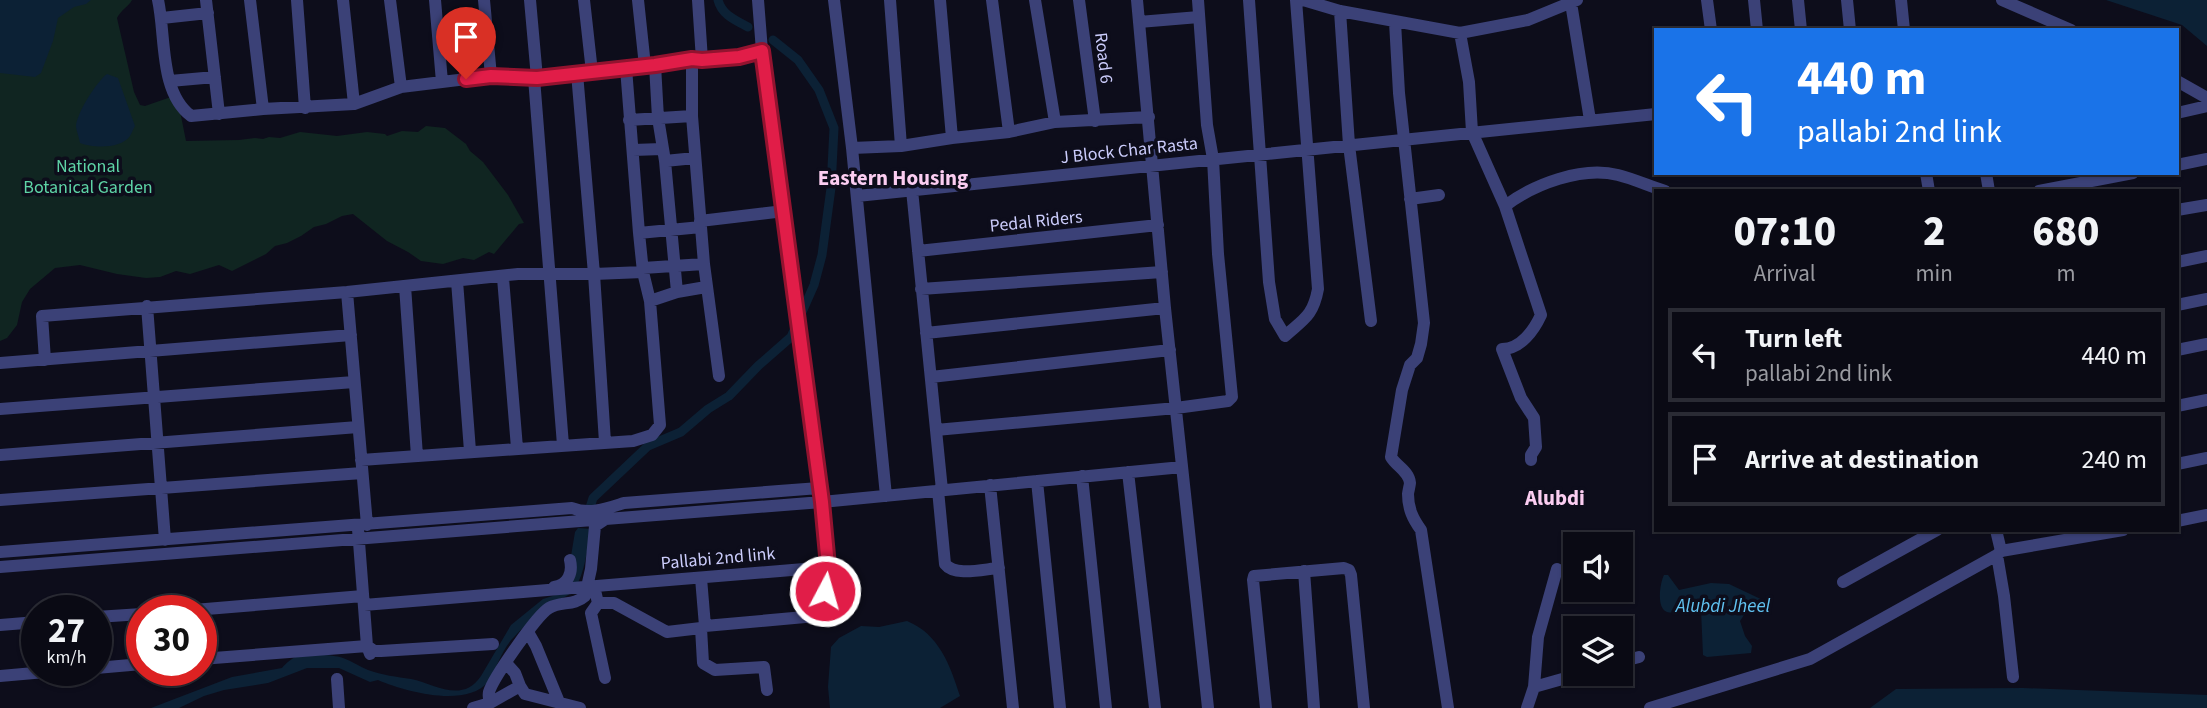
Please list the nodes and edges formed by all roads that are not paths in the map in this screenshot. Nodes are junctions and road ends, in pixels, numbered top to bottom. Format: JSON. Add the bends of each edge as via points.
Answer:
{"nodes":[{"id":1,"x":158,"y":0,"type":"edge"},
{"id":2,"x":250,"y":0,"type":"edge"},
{"id":3,"x":297,"y":0,"type":"edge"},
{"id":4,"x":342,"y":0,"type":"edge"},
{"id":5,"x":390,"y":0,"type":"edge"},
{"id":6,"x":435,"y":0,"type":"edge"},
{"id":7,"x":484,"y":0,"type":"edge"},
{"id":8,"x":530,"y":0,"type":"edge"},
{"id":9,"x":584,"y":0,"type":"edge"},
{"id":10,"x":638,"y":0,"type":"edge"},
{"id":11,"x":698,"y":0,"type":"edge"},
{"id":12,"x":758,"y":0,"type":"edge"},
{"id":13,"x":834,"y":0,"type":"edge"},
{"id":14,"x":890,"y":0,"type":"edge"},
{"id":15,"x":940,"y":0,"type":"edge"},
{"id":16,"x":992,"y":0,"type":"edge"},
{"id":17,"x":1035,"y":0,"type":"edge"},
{"id":18,"x":1079,"y":0,"type":"edge"},
{"id":19,"x":1137,"y":0,"type":"edge"},
{"id":20,"x":1198,"y":0,"type":"edge"},
{"id":21,"x":1248,"y":0,"type":"edge"},
{"id":22,"x":1296,"y":0,"type":"edge"},
{"id":23,"x":1303,"y":0,"type":"edge"},
{"id":24,"x":1707,"y":0,"type":"edge"},
{"id":25,"x":1754,"y":0,"type":"edge"},
{"id":26,"x":1798,"y":0,"type":"edge"},
{"id":27,"x":1847,"y":0,"type":"edge"},
{"id":28,"x":1901,"y":0,"type":"edge"},
{"id":29,"x":2002,"y":0,"type":"edge"},
{"id":30,"x":1574,"y":2,"type":"edge"},
{"id":31,"x":207,"y":7,"type":"edge"},
{"id":32,"x":1340,"y":11,"type":"junction"},
{"id":33,"x":1199,"y":17,"type":"junction"},
{"id":34,"x":162,"y":18,"type":"junction"},
{"id":35,"x":1139,"y":22,"type":"junction"},
{"id":36,"x":1395,"y":22,"type":"junction"},
{"id":37,"x":1711,"y":28,"type":"edge"},
{"id":38,"x":1757,"y":28,"type":"edge"},
{"id":39,"x":1801,"y":28,"type":"edge"},
{"id":40,"x":1850,"y":28,"type":"edge"},
{"id":41,"x":1904,"y":28,"type":"edge"},
{"id":42,"x":2066,"y":28,"type":"edge"},
{"id":43,"x":1460,"y":33,"type":"junction"},
{"id":44,"x":762,"y":51,"type":"junction"},
{"id":45,"x":697,"y":59,"type":"junction"},
{"id":46,"x":650,"y":65,"type":"junction"},
{"id":47,"x":626,"y":68,"type":"junction"},
{"id":48,"x":592,"y":72,"type":"junction"},
{"id":49,"x":577,"y":73,"type":"junction"},
{"id":50,"x":491,"y":76,"type":"junction"},
{"id":51,"x":215,"y":77,"type":"junction"},
{"id":52,"x":535,"y":78,"type":"junction"},
{"id":53,"x":170,"y":81,"type":"junction"},
{"id":54,"x":442,"y":82,"type":"junction"},
{"id":55,"x":2179,"y":82,"type":"edge"},
{"id":56,"x":401,"y":87,"type":"junction"},
{"id":57,"x":2207,"y":98,"type":"edge"},
{"id":58,"x":354,"y":104,"type":"junction"},
{"id":59,"x":2207,"y":106,"type":"edge"},
{"id":60,"x":305,"y":108,"type":"junction"},
{"id":61,"x":262,"y":109,"type":"junction"},
{"id":62,"x":2179,"y":113,"type":"edge"},
{"id":63,"x":219,"y":114,"type":"junction"},
{"id":64,"x":1654,"y":114,"type":"edge"},
{"id":65,"x":692,"y":116,"type":"junction"},
{"id":66,"x":1149,"y":117,"type":"junction"},
{"id":67,"x":658,"y":118,"type":"junction"},
{"id":68,"x":629,"y":120,"type":"junction"},
{"id":69,"x":1590,"y":120,"type":"junction"},
{"id":70,"x":1095,"y":121,"type":"junction"},
{"id":71,"x":1055,"y":122,"type":"junction"},
{"id":72,"x":1009,"y":132,"type":"junction"},
{"id":73,"x":1472,"y":132,"type":"junction"},
{"id":74,"x":952,"y":138,"type":"junction"},
{"id":75,"x":1405,"y":139,"type":"junction"},
{"id":76,"x":1349,"y":145,"type":"junction"},
{"id":77,"x":901,"y":146,"type":"junction"},
{"id":78,"x":852,"y":148,"type":"junction"},
{"id":79,"x":633,"y":150,"type":"junction"},
{"id":80,"x":1306,"y":150,"type":"junction"},
{"id":81,"x":664,"y":155,"type":"junction"},
{"id":82,"x":1259,"y":155,"type":"junction"},
{"id":83,"x":695,"y":158,"type":"junction"},
{"id":84,"x":1213,"y":159,"type":"junction"},
{"id":85,"x":2207,"y":159,"type":"edge"},
{"id":86,"x":1152,"y":165,"type":"junction"},
{"id":87,"x":2179,"y":165,"type":"edge"},
{"id":88,"x":2123,"y":175,"type":"edge"},
{"id":89,"x":1659,"y":189,"type":"edge"},
{"id":90,"x":2049,"y":189,"type":"edge"},
{"id":91,"x":912,"y":190,"type":"junction"},
{"id":92,"x":1439,"y":195,"type":"dead end"},
{"id":93,"x":857,"y":196,"type":"junction"},
{"id":94,"x":1410,"y":199,"type":"junction"},
{"id":95,"x":2207,"y":205,"type":"edge"},
{"id":96,"x":1505,"y":206,"type":"junction"},
{"id":97,"x":2179,"y":210,"type":"edge"},
{"id":98,"x":784,"y":211,"type":"junction"},
{"id":99,"x":701,"y":224,"type":"junction"},
{"id":100,"x":1158,"y":225,"type":"junction"},
{"id":101,"x":671,"y":230,"type":"junction"},
{"id":102,"x":639,"y":233,"type":"junction"},
{"id":103,"x":918,"y":251,"type":"junction"},
{"id":104,"x":2207,"y":256,"type":"edge"},
{"id":105,"x":2179,"y":262,"type":"edge"},
{"id":106,"x":704,"y":264,"type":"junction"},
{"id":107,"x":674,"y":265,"type":"junction"},
{"id":108,"x":643,"y":270,"type":"junction"},
{"id":109,"x":1162,"y":271,"type":"junction"},
{"id":110,"x":550,"y":274,"type":"junction"},
{"id":111,"x":593,"y":274,"type":"junction"},
{"id":112,"x":503,"y":278,"type":"junction"},
{"id":113,"x":457,"y":281,"type":"junction"},
{"id":114,"x":405,"y":286,"type":"junction"},
{"id":115,"x":706,"y":287,"type":"junction"},
{"id":116,"x":921,"y":289,"type":"junction"},
{"id":117,"x":347,"y":292,"type":"junction"},
{"id":118,"x":677,"y":292,"type":"junction"},
{"id":119,"x":2207,"y":299,"type":"edge"},
{"id":120,"x":650,"y":301,"type":"junction"},
{"id":121,"x":2179,"y":305,"type":"edge"},
{"id":122,"x":147,"y":306,"type":"junction"},
{"id":123,"x":1165,"y":308,"type":"junction"},
{"id":124,"x":1371,"y":321,"type":"dead end"},
{"id":125,"x":926,"y":333,"type":"junction"},
{"id":126,"x":351,"y":335,"type":"junction"},
{"id":127,"x":2207,"y":344,"type":"edge"},
{"id":128,"x":1170,"y":350,"type":"junction"},
{"id":129,"x":2179,"y":350,"type":"edge"},
{"id":130,"x":150,"y":351,"type":"junction"},
{"id":131,"x":45,"y":360,"type":"junction"},
{"id":132,"x":0,"y":363,"type":"edge"},
{"id":133,"x":719,"y":376,"type":"dead end"},
{"id":134,"x":930,"y":377,"type":"junction"},
{"id":135,"x":354,"y":382,"type":"junction"},
{"id":136,"x":154,"y":397,"type":"junction"},
{"id":137,"x":2207,"y":400,"type":"edge"},
{"id":138,"x":2179,"y":405,"type":"edge"},
{"id":139,"x":1176,"y":408,"type":"junction"},
{"id":140,"x":0,"y":409,"type":"edge"},
{"id":141,"x":358,"y":426,"type":"junction"},
{"id":142,"x":936,"y":430,"type":"junction"},
{"id":143,"x":157,"y":442,"type":"junction"},
{"id":144,"x":605,"y":442,"type":"junction"},
{"id":145,"x":563,"y":445,"type":"junction"},
{"id":146,"x":517,"y":449,"type":"junction"},
{"id":147,"x":470,"y":452,"type":"junction"},
{"id":148,"x":0,"y":455,"type":"edge"},
{"id":149,"x":417,"y":456,"type":"junction"},
{"id":150,"x":2207,"y":458,"type":"edge"},
{"id":151,"x":1531,"y":460,"type":"dead end"},
{"id":152,"x":2179,"y":464,"type":"edge"},
{"id":153,"x":362,"y":467,"type":"junction"},
{"id":154,"x":1182,"y":467,"type":"junction"},
{"id":155,"x":1128,"y":472,"type":"junction"},
{"id":156,"x":1082,"y":476,"type":"junction"},
{"id":157,"x":1037,"y":481,"type":"junction"},
{"id":158,"x":990,"y":485,"type":"junction"},
{"id":159,"x":819,"y":488,"type":"junction"},
{"id":160,"x":161,"y":489,"type":"junction"},
{"id":161,"x":940,"y":490,"type":"junction"},
{"id":162,"x":886,"y":496,"type":"junction"},
{"id":163,"x":0,"y":500,"type":"edge"},
{"id":164,"x":822,"y":502,"type":"junction"},
{"id":165,"x":604,"y":515,"type":"junction"},
{"id":166,"x":2207,"y":515,"type":"edge"},
{"id":167,"x":2179,"y":521,"type":"edge"},
{"id":168,"x":361,"y":529,"type":"junction"},
{"id":169,"x":1933,"y":532,"type":"edge"},
{"id":170,"x":1996,"y":532,"type":"edge"},
{"id":171,"x":2112,"y":532,"type":"edge"},
{"id":172,"x":165,"y":540,"type":"junction"},
{"id":173,"x":0,"y":552,"type":"edge"},
{"id":174,"x":1999,"y":553,"type":"junction"},
{"id":175,"x":570,"y":560,"type":"dead end"},
{"id":176,"x":0,"y":567,"type":"edge"},
{"id":177,"x":822,"y":567,"type":"junction"},
{"id":178,"x":999,"y":568,"type":"junction"},
{"id":179,"x":1557,"y":569,"type":"dead end"},
{"id":180,"x":1304,"y":571,"type":"junction"},
{"id":181,"x":701,"y":578,"type":"junction"},
{"id":182,"x":1843,"y":582,"type":"dead end"},
{"id":183,"x":590,"y":587,"type":"junction"},
{"id":184,"x":543,"y":592,"type":"junction"},
{"id":185,"x":364,"y":601,"type":"junction"},
{"id":186,"x":598,"y":603,"type":"junction"},
{"id":187,"x":549,"y":607,"type":"junction"},
{"id":188,"x":217,"y":609,"type":"edge"},
{"id":189,"x":21,"y":623,"type":"edge"},
{"id":190,"x":0,"y":625,"type":"edge"},
{"id":191,"x":703,"y":627,"type":"junction"},
{"id":192,"x":528,"y":632,"type":"junction"},
{"id":193,"x":493,"y":644,"type":"dead end"},
{"id":194,"x":367,"y":646,"type":"junction"},
{"id":195,"x":1639,"y":657,"type":"dead end"},
{"id":196,"x":217,"y":658,"type":"edge"},
{"id":197,"x":372,"y":659,"type":"dead end"},
{"id":198,"x":1633,"y":659,"type":"edge"},
{"id":199,"x":506,"y":663,"type":"junction"},
{"id":200,"x":21,"y":674,"type":"edge"},
{"id":201,"x":0,"y":676,"type":"edge"},
{"id":202,"x":2013,"y":677,"type":"dead end"},
{"id":203,"x":605,"y":678,"type":"dead end"},
{"id":204,"x":337,"y":679,"type":"dead end"},
{"id":205,"x":1563,"y":679,"type":"edge"},
{"id":206,"x":520,"y":686,"type":"junction"},
{"id":207,"x":1534,"y":687,"type":"junction"},
{"id":208,"x":767,"y":690,"type":"dead end"},
{"id":209,"x":559,"y":702,"type":"junction"},
{"id":210,"x":490,"y":703,"type":"junction"},
{"id":211,"x":339,"y":708,"type":"edge"},
{"id":212,"x":473,"y":708,"type":"edge"},
{"id":213,"x":580,"y":708,"type":"edge"},
{"id":214,"x":1013,"y":708,"type":"edge"},
{"id":215,"x":1060,"y":708,"type":"edge"},
{"id":216,"x":1106,"y":708,"type":"edge"},
{"id":217,"x":1155,"y":708,"type":"edge"},
{"id":218,"x":1208,"y":708,"type":"edge"},
{"id":219,"x":1266,"y":708,"type":"edge"},
{"id":220,"x":1314,"y":708,"type":"edge"},
{"id":221,"x":1364,"y":708,"type":"edge"},
{"id":222,"x":1448,"y":708,"type":"edge"},
{"id":223,"x":1527,"y":708,"type":"edge"},
{"id":224,"x":1650,"y":708,"type":"edge"}],
"edges":[{"from":1,"to":34,"type":"street"},
{"from":2,"to":61,"type":"street"},
{"from":3,"to":60,"type":"street"},
{"from":4,"to":58,"type":"street"},
{"from":5,"to":56,"type":"street"},
{"from":6,"to":54,"type":"street"},
{"from":7,"to":50,"type":"street"},
{"from":8,"to":52,"type":"street"},
{"from":9,"to":48,"type":"street"},
{"from":10,"to":46,"type":"street"},
{"from":11,"to":45,"type":"street"},
{"from":12,"to":44,"type":"street"},
{"from":13,"to":78,"type":"street"},
{"from":14,"to":77,"type":"street"},
{"from":15,"to":74,"type":"street"},
{"from":16,"to":72,"type":"street"},
{"from":17,"to":71,"type":"street"},
{"from":18,"to":70,"type":"street","name":"Road 6"},
{"from":19,"to":35,"type":"street"},
{"from":20,"to":33,"type":"street"},
{"from":21,"to":82,"type":"street"},
{"from":22,"to":80,"type":"street"},
{"from":23,"to":32,"type":"street"},
{"from":24,"to":37,"type":"street"},
{"from":25,"to":38,"type":"street"},
{"from":26,"to":39,"type":"street"},
{"from":27,"to":40,"type":"street"},
{"from":28,"to":41,"type":"street"},
{"from":29,"to":42,"type":"street"},
{"from":30,"to":43,"type":"street","via":[[1528,20]]},
{"from":30,"to":69,"type":"street"},
{"from":31,"to":34,"type":"street"},
{"from":31,"to":51,"type":"street"},
{"from":32,"to":36,"type":"street"},
{"from":32,"to":76,"type":"street"},
{"from":33,"to":35,"type":"street"},
{"from":33,"to":84,"type":"street"},
{"from":34,"to":53,"type":"street"},
{"from":35,"to":66,"type":"street"},
{"from":36,"to":43,"type":"street"},
{"from":36,"to":75,"type":"street"},
{"from":43,"to":73,"type":"street"},
{"from":44,"to":45,"type":"street"},
{"from":44,"to":98,"type":"street"},
{"from":45,"to":46,"type":"street"},
{"from":45,"to":65,"type":"street"},
{"from":46,"to":47,"type":"street"},
{"from":46,"to":67,"type":"street"},
{"from":47,"to":48,"type":"street"},
{"from":47,"to":68,"type":"street"},
{"from":48,"to":49,"type":"street"},
{"from":49,"to":52,"type":"street"},
{"from":49,"to":111,"type":"street"},
{"from":50,"to":52,"type":"street"},
{"from":50,"to":54,"type":"street"},
{"from":51,"to":53,"type":"street"},
{"from":51,"to":63,"type":"street"},
{"from":52,"to":110,"type":"street"},
{"from":53,"to":63,"type":"street","via":[[181,108],[191,116]]},
{"from":54,"to":56,"type":"street"},
{"from":55,"to":57,"type":"street"},
{"from":56,"to":58,"type":"street"},
{"from":58,"to":60,"type":"street"},
{"from":59,"to":62,"type":"street"},
{"from":60,"to":61,"type":"street"},
{"from":61,"to":63,"type":"street"},
{"from":64,"to":69,"type":"street","name":"J Block Char Rasta"},
{"from":65,"to":67,"type":"street"},
{"from":65,"to":83,"type":"street"},
{"from":66,"to":70,"type":"street","name":"J Block Char Rasta"},
{"from":66,"to":86,"type":"street"},
{"from":67,"to":68,"type":"street"},
{"from":67,"to":81,"type":"street"},
{"from":68,"to":79,"type":"street"},
{"from":69,"to":73,"type":"street","name":"J Block Char Rasta"},
{"from":70,"to":71,"type":"street","name":"J Block Char Rasta"},
{"from":71,"to":72,"type":"street","name":"J Block Char Rasta"},
{"from":72,"to":74,"type":"street","name":"J Block Char Rasta"},
{"from":73,"to":75,"type":"street","name":"J Block Char Rasta"},
{"from":73,"to":96,"type":"street"},
{"from":74,"to":77,"type":"street","name":"J Block Char Rasta"},
{"from":75,"to":76,"type":"street","name":"J Block Char Rasta"},
{"from":75,"to":94,"type":"street"},
{"from":76,"to":80,"type":"street","name":"J Block Char Rasta"},
{"from":76,"to":124,"type":"street"},
{"from":77,"to":78,"type":"street","name":"J Block Char Rasta"},
{"from":78,"to":93,"type":"street"},
{"from":79,"to":81,"type":"street"},
{"from":79,"to":102,"type":"street"},
{"from":80,"to":82,"type":"street","name":"J Block Char Rasta"},
{"from":80,"to":82,"type":"street","via":[[1318,289],[1309,316],[1285,335],[1272,302]]},
{"from":81,"to":83,"type":"street"},
{"from":81,"to":101,"type":"street"},
{"from":82,"to":84,"type":"street","name":"J Block Char Rasta"},
{"from":83,"to":99,"type":"street"},
{"from":84,"to":86,"type":"street","name":"J Block Char Rasta"},
{"from":84,"to":139,"type":"street","via":[[1232,397]]},
{"from":85,"to":87,"type":"street"},
{"from":86,"to":91,"type":"street","name":"J Block Char Rasta"},
{"from":86,"to":100,"type":"street"},
{"from":88,"to":90,"type":"street"},
{"from":89,"to":96,"type":"street","via":[[1616,174],[1589,173],[1524,192]]},
{"from":91,"to":93,"type":"street","name":"J Block Char Rasta"},
{"from":91,"to":103,"type":"street"},
{"from":92,"to":94,"type":"street"},
{"from":93,"to":162,"type":"street"},
{"from":94,"to":222,"type":"street","via":[[1424,323],[1417,358],[1402,390],[1391,457],[1407,474],[1411,516],[1421,530]]},
{"from":95,"to":97,"type":"street"},
{"from":96,"to":151,"type":"street","via":[[1541,315],[1523,341],[1502,349],[1534,418],[1536,447]]},
{"from":98,"to":99,"type":"street"},
{"from":98,"to":159,"type":"street"},
{"from":99,"to":101,"type":"street"},
{"from":99,"to":106,"type":"street"},
{"from":100,"to":103,"type":"street","name":"Pedal Riders"},
{"from":100,"to":109,"type":"street"},
{"from":101,"to":102,"type":"street"},
{"from":101,"to":107,"type":"street"},
{"from":102,"to":108,"type":"street"},
{"from":103,"to":116,"type":"street"},
{"from":104,"to":105,"type":"street"},
{"from":106,"to":107,"type":"street"},
{"from":106,"to":115,"type":"street"},
{"from":107,"to":108,"type":"street"},
{"from":107,"to":118,"type":"street"},
{"from":108,"to":111,"type":"street"},
{"from":108,"to":120,"type":"street"},
{"from":109,"to":116,"type":"street"},
{"from":109,"to":123,"type":"street"},
{"from":110,"to":111,"type":"street"},
{"from":110,"to":112,"type":"street"},
{"from":110,"to":145,"type":"street"},
{"from":111,"to":144,"type":"street"},
{"from":112,"to":113,"type":"street"},
{"from":112,"to":146,"type":"street"},
{"from":113,"to":114,"type":"street"},
{"from":113,"to":147,"type":"street"},
{"from":114,"to":117,"type":"street"},
{"from":114,"to":149,"type":"street"},
{"from":115,"to":118,"type":"street"},
{"from":115,"to":133,"type":"street"},
{"from":116,"to":125,"type":"street"},
{"from":117,"to":122,"type":"street"},
{"from":117,"to":126,"type":"street"},
{"from":118,"to":120,"type":"street"},
{"from":119,"to":121,"type":"street"},
{"from":120,"to":144,"type":"street","via":[[660,425],[652,435],[633,441]]},
{"from":122,"to":130,"type":"street"},
{"from":122,"to":131,"type":"street","via":[[42,316]]},
{"from":123,"to":125,"type":"street"},
{"from":123,"to":128,"type":"street"},
{"from":125,"to":134,"type":"street"},
{"from":126,"to":130,"type":"street"},
{"from":126,"to":135,"type":"street"},
{"from":127,"to":129,"type":"street"},
{"from":128,"to":134,"type":"street"},
{"from":128,"to":139,"type":"street"},
{"from":130,"to":131,"type":"street"},
{"from":130,"to":136,"type":"street"},
{"from":131,"to":132,"type":"street"},
{"from":134,"to":142,"type":"street"},
{"from":135,"to":136,"type":"street"},
{"from":135,"to":141,"type":"street"},
{"from":136,"to":140,"type":"street"},
{"from":136,"to":143,"type":"street"},
{"from":137,"to":138,"type":"street"},
{"from":139,"to":142,"type":"street"},
{"from":139,"to":154,"type":"street"},
{"from":141,"to":143,"type":"street"},
{"from":141,"to":153,"type":"street"},
{"from":142,"to":161,"type":"street"},
{"from":143,"to":148,"type":"street"},
{"from":143,"to":160,"type":"street"},
{"from":144,"to":145,"type":"street"},
{"from":145,"to":146,"type":"street"},
{"from":146,"to":147,"type":"street"},
{"from":147,"to":149,"type":"street"},
{"from":149,"to":153,"type":"street"},
{"from":150,"to":152,"type":"street"},
{"from":153,"to":160,"type":"street"},
{"from":153,"to":168,"type":"street"},
{"from":154,"to":155,"type":"street"},
{"from":154,"to":218,"type":"street"},
{"from":155,"to":156,"type":"street"},
{"from":155,"to":217,"type":"street"},
{"from":156,"to":157,"type":"street"},
{"from":156,"to":216,"type":"street"},
{"from":157,"to":158,"type":"street"},
{"from":157,"to":215,"type":"street"},
{"from":158,"to":161,"type":"street"},
{"from":158,"to":178,"type":"street"},
{"from":159,"to":164,"type":"street"},
{"from":159,"to":165,"type":"street","via":[[624,503]]},
{"from":160,"to":163,"type":"street"},
{"from":160,"to":172,"type":"street"},
{"from":161,"to":162,"type":"street"},
{"from":161,"to":178,"type":"street","via":[[948,569]]},
{"from":162,"to":164,"type":"street"},
{"from":164,"to":165,"type":"street"},
{"from":164,"to":177,"type":"street","via":[[828,566]]},
{"from":165,"to":168,"type":"street"},
{"from":165,"to":183,"type":"street","via":[[595,526]]},
{"from":166,"to":167,"type":"street"},
{"from":168,"to":172,"type":"street"},
{"from":168,"to":176,"type":"street"},
{"from":168,"to":185,"type":"street"},
{"from":169,"to":182,"type":"street"},
{"from":170,"to":174,"type":"street"},
{"from":171,"to":174,"type":"street"},
{"from":172,"to":173,"type":"street"},
{"from":174,"to":202,"type":"street"},
{"from":174,"to":224,"type":"street","via":[[1810,659]]},
{"from":175,"to":184,"type":"street","via":[[568,580]]},
{"from":177,"to":181,"type":"street","name":"Pallabi 2nd link"},
{"from":177,"to":191,"type":"street","via":[[827,615]]},
{"from":178,"to":214,"type":"street"},
{"from":179,"to":207,"type":"street","via":[[1538,638]]},
{"from":180,"to":219,"type":"street","via":[[1254,576]]},
{"from":180,"to":220,"type":"street"},
{"from":180,"to":221,"type":"street","via":[[1343,568],[1352,575]]},
{"from":181,"to":183,"type":"street","name":"Pallabi 2nd link"},
{"from":181,"to":191,"type":"street"},
{"from":183,"to":184,"type":"street","name":"Pallabi 2nd link"},
{"from":183,"to":186,"type":"street"},
{"from":183,"to":187,"type":"street","via":[[578,602]]},
{"from":184,"to":185,"type":"street","name":"Pallabi 2nd link"},
{"from":184,"to":187,"type":"street"},
{"from":185,"to":188,"type":"street","name":"Pallabi 2nd link"},
{"from":185,"to":194,"type":"street"},
{"from":186,"to":191,"type":"street","via":[[614,603],[667,632]]},
{"from":186,"to":203,"type":"street","via":[[591,613]]},
{"from":187,"to":192,"type":"street"},
{"from":189,"to":190,"type":"street"},
{"from":191,"to":208,"type":"street","via":[[703,663],[715,670],[764,667]]},
{"from":192,"to":199,"type":"street"},
{"from":192,"to":209,"type":"street"},
{"from":193,"to":194,"type":"street","via":[[381,652]]},
{"from":194,"to":196,"type":"street"},
{"from":194,"to":197,"type":"street"},
{"from":195,"to":198,"type":"street"},
{"from":199,"to":206,"type":"street"},
{"from":199,"to":210,"type":"street","via":[[489,692]]},
{"from":200,"to":201,"type":"street"},
{"from":204,"to":211,"type":"street"},
{"from":205,"to":207,"type":"street"},
{"from":206,"to":209,"type":"street","via":[[524,694]]},
{"from":206,"to":210,"type":"street"},
{"from":207,"to":223,"type":"street"},
{"from":209,"to":213,"type":"street"},
{"from":210,"to":212,"type":"street"}]}
